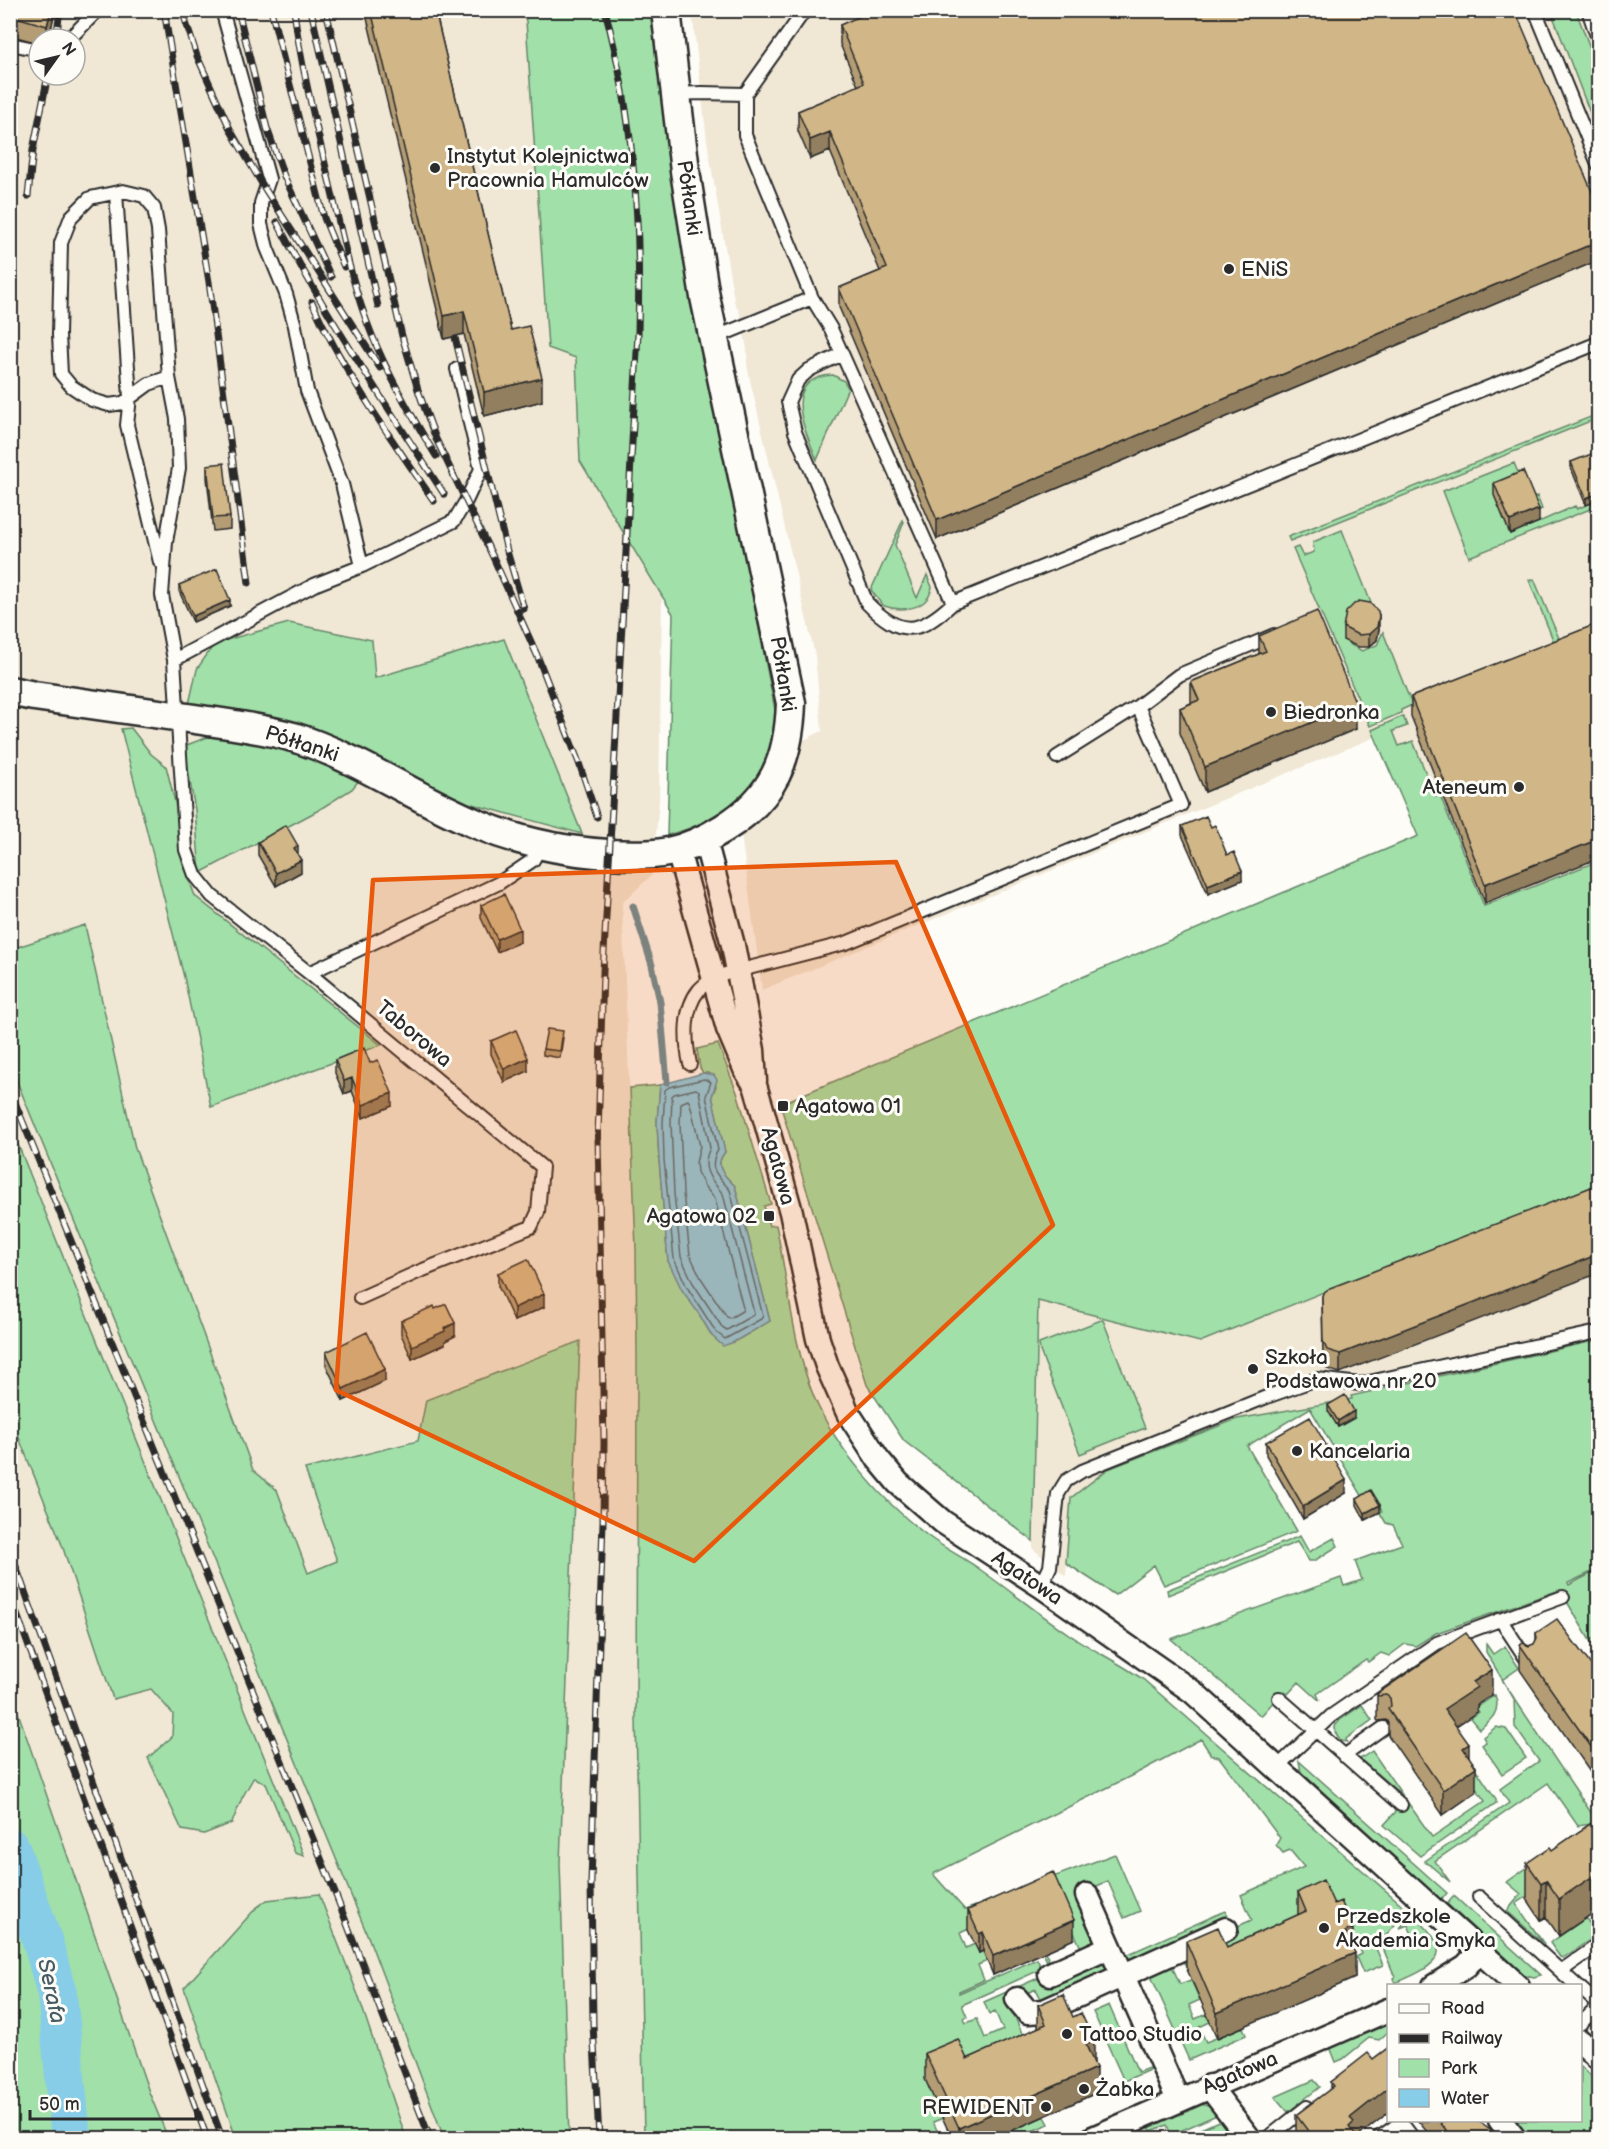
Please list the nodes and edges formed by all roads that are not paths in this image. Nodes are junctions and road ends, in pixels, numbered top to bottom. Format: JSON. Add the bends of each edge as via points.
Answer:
{"nodes":[{"id":1,"x":98,"y":10,"type":"edge"},
{"id":2,"x":222,"y":10,"type":"edge"},
{"id":3,"x":666,"y":10,"type":"edge"},
{"id":4,"x":805,"y":10,"type":"edge"},
{"id":5,"x":1535,"y":10,"type":"edge"},
{"id":6,"x":1588,"y":10,"type":"edge"},
{"id":7,"x":81,"y":27,"type":"edge"},
{"id":8,"x":1599,"y":39,"type":"edge"},
{"id":9,"x":11,"y":44,"type":"edge"},
{"id":10,"x":27,"y":47,"type":"edge"},
{"id":11,"x":675,"y":94,"type":"junction"},
{"id":12,"x":745,"y":94,"type":"junction"},
{"id":13,"x":1599,"y":164,"type":"edge"},
{"id":14,"x":116,"y":193,"type":"junction"},
{"id":15,"x":812,"y":298,"type":"junction"},
{"id":16,"x":712,"y":338,"type":"junction"},
{"id":17,"x":1599,"y":343,"type":"edge"},
{"id":18,"x":842,"y":354,"type":"junction"},
{"id":19,"x":457,"y":369,"type":"dead end"},
{"id":20,"x":169,"y":377,"type":"junction"},
{"id":21,"x":130,"y":397,"type":"junction"},
{"id":22,"x":362,"y":566,"type":"junction"},
{"id":23,"x":163,"y":574,"type":"junction"},
{"id":24,"x":953,"y":603,"type":"junction"},
{"id":25,"x":1286,"y":630,"type":"edge"},
{"id":26,"x":174,"y":660,"type":"junction"},
{"id":27,"x":10,"y":691,"type":"edge"},
{"id":28,"x":1138,"y":706,"type":"junction"},
{"id":29,"x":178,"y":716,"type":"junction"},
{"id":30,"x":1057,"y":758,"type":"dead end"},
{"id":31,"x":705,"y":840,"type":"junction"},
{"id":32,"x":541,"y":846,"type":"junction"},
{"id":33,"x":678,"y":851,"type":"junction"},
{"id":34,"x":738,"y":971,"type":"junction"},
{"id":35,"x":309,"y":973,"type":"junction"},
{"id":36,"x":714,"y":977,"type":"junction"},
{"id":37,"x":690,"y":1064,"type":"dead end"},
{"id":38,"x":755,"y":1085,"type":"junction"},
{"id":39,"x":360,"y":1298,"type":"dead end"},
{"id":40,"x":1599,"y":1332,"type":"edge"},
{"id":41,"x":1041,"y":1586,"type":"junction"},
{"id":42,"x":1563,"y":1597,"type":"dead end"},
{"id":43,"x":1498,"y":1620,"type":"junction"},
{"id":44,"x":1529,"y":1663,"type":"edge"},
{"id":45,"x":1279,"y":1698,"type":"dead end"},
{"id":46,"x":1383,"y":1728,"type":"dead end"},
{"id":47,"x":1315,"y":1730,"type":"junction"},
{"id":48,"x":1344,"y":1756,"type":"junction"},
{"id":49,"x":1276,"y":1768,"type":"junction"},
{"id":50,"x":1401,"y":1805,"type":"dead end"},
{"id":51,"x":1087,"y":1895,"type":"dead end"},
{"id":52,"x":1479,"y":1897,"type":"dead end"},
{"id":53,"x":1226,"y":1929,"type":"dead end"},
{"id":54,"x":1599,"y":1945,"type":"edge"},
{"id":55,"x":1110,"y":1947,"type":"junction"},
{"id":56,"x":1480,"y":1951,"type":"junction"},
{"id":57,"x":1561,"y":1971,"type":"junction"},
{"id":58,"x":1050,"y":1974,"type":"dead end"},
{"id":59,"x":1122,"y":1976,"type":"junction"},
{"id":60,"x":1437,"y":1984,"type":"edge"},
{"id":61,"x":1516,"y":1984,"type":"edge"},
{"id":62,"x":1576,"y":1984,"type":"edge"},
{"id":63,"x":1582,"y":1990,"type":"edge"},
{"id":64,"x":1017,"y":1999,"type":"dead end"},
{"id":65,"x":1599,"y":2006,"type":"edge"},
{"id":66,"x":1387,"y":2011,"type":"edge"},
{"id":67,"x":1582,"y":2023,"type":"edge"},
{"id":68,"x":1582,"y":2042,"type":"edge"},
{"id":69,"x":1599,"y":2058,"type":"edge"},
{"id":70,"x":1209,"y":2086,"type":"junction"},
{"id":71,"x":1178,"y":2100,"type":"junction"},
{"id":72,"x":1317,"y":2100,"type":"edge"},
{"id":73,"x":1501,"y":2122,"type":"edge"},
{"id":74,"x":1093,"y":2139,"type":"edge"},
{"id":75,"x":1249,"y":2139,"type":"edge"},
{"id":76,"x":1268,"y":2139,"type":"edge"},
{"id":77,"x":1379,"y":2139,"type":"edge"},
{"id":78,"x":1413,"y":2139,"type":"edge"},
{"id":79,"x":1514,"y":2139,"type":"edge"}],
"edges":[{"from":1,"to":7,"type":"lane"},
{"from":2,"to":22,"type":"lane","via":[[269,179],[261,203],[267,248],[286,294],[307,391],[342,484]]},
{"from":3,"to":11,"type":"street","name":"Półłanki"},
{"from":4,"to":12,"type":"lane"},
{"from":5,"to":13,"type":"lane"},
{"from":6,"to":8,"type":"lane"},
{"from":9,"to":10,"type":"lane"},
{"from":11,"to":12,"type":"lane"},
{"from":11,"to":16,"type":"street","name":"Półłanki"},
{"from":12,"to":15,"type":"lane","via":[[745,135]]},
{"from":14,"to":20,"type":"lane","via":[[144,196],[154,208]]},
{"from":14,"to":21,"type":"lane"},
{"from":14,"to":21,"type":"lane","via":[[90,198],[71,217],[61,243],[61,374],[92,400],[109,405],[123,403]]},
{"from":15,"to":16,"type":"lane"},
{"from":15,"to":18,"type":"lane"},
{"from":16,"to":31,"type":"street","name":"Półłanki","via":[[790,703],[786,749],[778,772],[749,810]]},
{"from":17,"to":24,"type":"lane"},
{"from":18,"to":24,"type":"lane"},
{"from":18,"to":24,"type":"lane","via":[[809,370],[798,380],[788,402],[795,432],[867,603],[883,620],[917,628],[936,619]]},
{"from":19,"to":22,"type":"lane","via":[[481,469],[466,501],[454,521]]},
{"from":20,"to":21,"type":"lane","via":[[148,384]]},
{"from":20,"to":23,"type":"lane","via":[[177,419],[178,468]]},
{"from":21,"to":23,"type":"lane","via":[[127,425]]},
{"from":22,"to":26,"type":"lane","via":[[314,585]]},
{"from":23,"to":26,"type":"lane","name":"Taborowa","via":[[162,595]]},
{"from":25,"to":28,"type":"lane","via":[[1179,675]]},
{"from":26,"to":29,"type":"lane","name":"Taborowa"},
{"from":27,"to":29,"type":"street","name":"Półłanki"},
{"from":28,"to":30,"type":"lane"},
{"from":28,"to":34,"type":"lane","via":[[1181,805],[846,943]]},
{"from":29,"to":32,"type":"street","name":"Półłanki","via":[[270,731],[313,743],[476,824]]},
{"from":29,"to":35,"type":"lane","name":"Taborowa","via":[[186,850],[195,875],[212,896]]},
{"from":31,"to":33,"type":"street","name":"Półłanki"},
{"from":31,"to":34,"type":"street","name":"Agatowa"},
{"from":32,"to":33,"type":"street","name":"Półłanki","via":[[621,855]]},
{"from":32,"to":35,"type":"lane","via":[[533,860],[500,883]]},
{"from":33,"to":36,"type":"street","name":"Agatowa"},
{"from":34,"to":36,"type":"lane"},
{"from":34,"to":38,"type":"street","name":"Agatowa","via":[[753,1050]]},
{"from":35,"to":39,"type":"lane","name":"Taborowa","via":[[542,1167],[538,1212],[531,1227]]},
{"from":36,"to":37,"type":"lane","via":[[692,1001],[686,1047]]},
{"from":36,"to":38,"type":"street","name":"Agatowa","via":[[728,1029]]},
{"from":38,"to":41,"type":"street","name":"Agatowa","via":[[791,1212],[818,1339],[848,1413],[878,1459],[920,1503]]},
{"from":40,"to":41,"type":"lane","via":[[1360,1384],[1317,1379],[1082,1471],[1066,1481],[1058,1494],[1050,1567]]},
{"from":41,"to":49,"type":"street","name":"Agatowa","via":[[1192,1692]]},
{"from":42,"to":43,"type":"lane"},
{"from":43,"to":44,"type":"lane"},
{"from":43,"to":47,"type":"lane","via":[[1437,1643]]},
{"from":45,"to":47,"type":"lane"},
{"from":46,"to":48,"type":"lane"},
{"from":47,"to":48,"type":"lane"},
{"from":47,"to":49,"type":"lane"},
{"from":48,"to":50,"type":"lane"},
{"from":49,"to":56,"type":"street","name":"Agatowa"},
{"from":51,"to":55,"type":"street"},
{"from":52,"to":57,"type":"lane"},
{"from":53,"to":59,"type":"street"},
{"from":54,"to":57,"type":"lane"},
{"from":55,"to":58,"type":"street"},
{"from":55,"to":59,"type":"street"},
{"from":56,"to":60,"type":"street","via":[[1466,1966]]},
{"from":56,"to":61,"type":"street","name":"Agatowa"},
{"from":57,"to":62,"type":"lane"},
{"from":59,"to":64,"type":"street","via":[[1035,2013],[1028,2012]]},
{"from":59,"to":71,"type":"street"},
{"from":63,"to":65,"type":"lane"},
{"from":65,"to":67,"type":"lane"},
{"from":66,"to":70,"type":"street","name":"Agatowa"},
{"from":68,"to":69,"type":"street"},
{"from":70,"to":71,"type":"street","name":"Agatowa"},
{"from":70,"to":75,"type":"street"},
{"from":71,"to":74,"type":"street","name":"Agatowa"},
{"from":72,"to":76,"type":"lane"},
{"from":73,"to":79,"type":"street"},
{"from":77,"to":78,"type":"lane","via":[[1401,2122]]}]}
